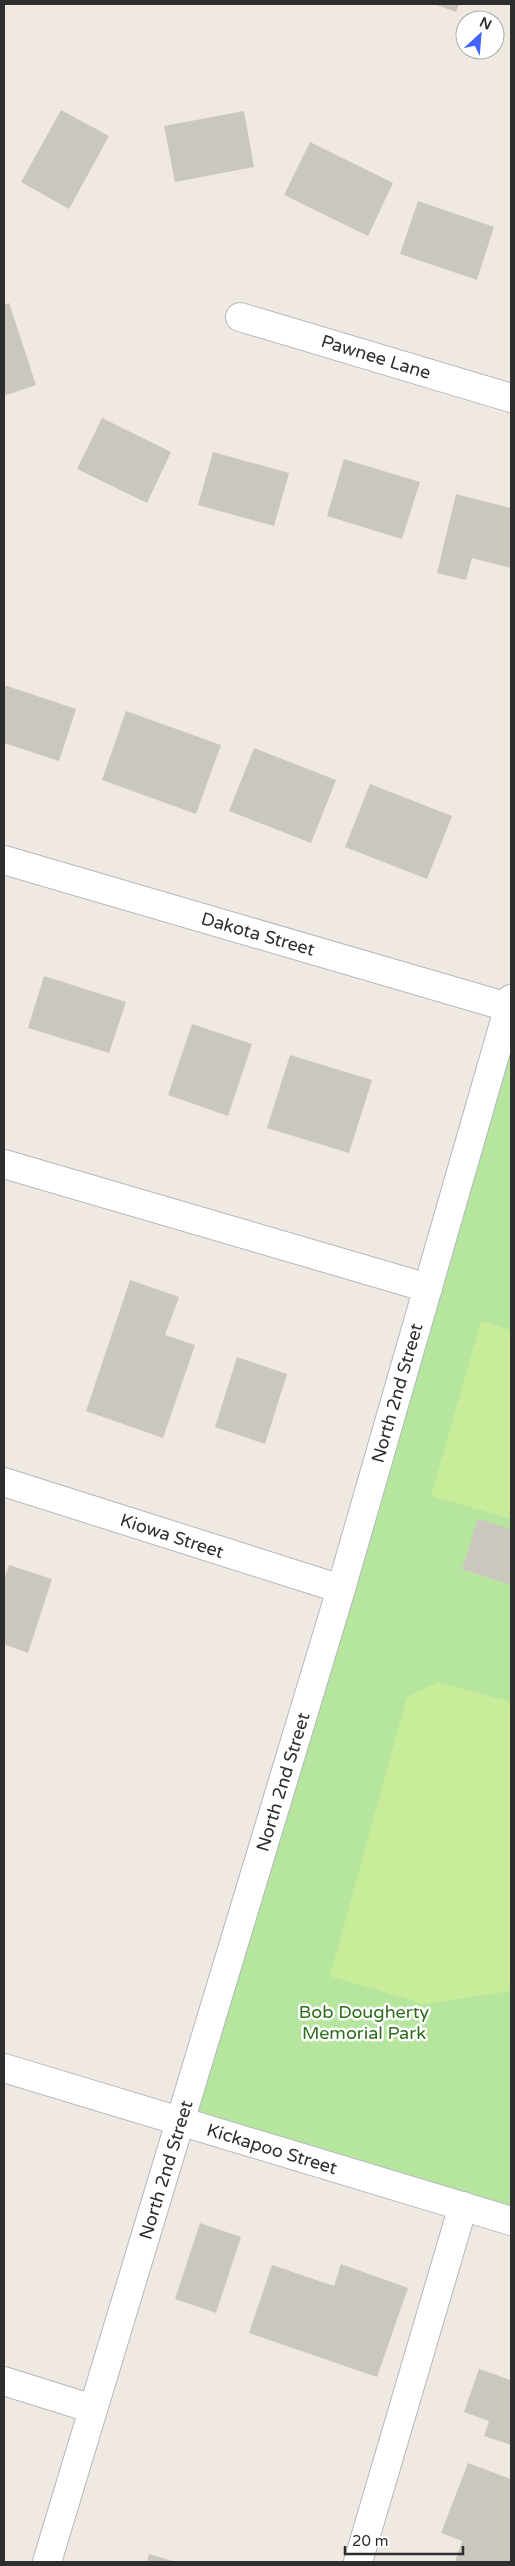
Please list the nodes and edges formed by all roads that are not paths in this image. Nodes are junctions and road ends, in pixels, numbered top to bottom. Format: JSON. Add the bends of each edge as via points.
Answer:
{"nodes":[{"id":1,"x":240,"y":316,"type":"dead end"},
{"id":2,"x":511,"y":398,"type":"edge"},
{"id":3,"x":4,"y":860,"type":"edge"},
{"id":4,"x":510,"y":1005,"type":"edge"},
{"id":5,"x":4,"y":1164,"type":"edge"},
{"id":6,"x":428,"y":1288,"type":"junction"},
{"id":7,"x":4,"y":1482,"type":"edge"},
{"id":8,"x":341,"y":1589,"type":"junction"},
{"id":9,"x":4,"y":2068,"type":"edge"},
{"id":10,"x":180,"y":2121,"type":"junction"},
{"id":11,"x":463,"y":2206,"type":"junction"},
{"id":12,"x":511,"y":2221,"type":"edge"},
{"id":13,"x":4,"y":2381,"type":"edge"},
{"id":14,"x":94,"y":2409,"type":"junction"},
{"id":15,"x":47,"y":2562,"type":"edge"},
{"id":16,"x":358,"y":2562,"type":"edge"}],
"edges":[{"from":1,"to":2,"type":"street","name":"Pawnee Lane"},
{"from":3,"to":4,"type":"street","name":"Dakota Street"},
{"from":4,"to":6,"type":"street","name":"North 2nd Street"},
{"from":5,"to":6,"type":"street"},
{"from":6,"to":8,"type":"street","name":"North 2nd Street"},
{"from":7,"to":8,"type":"street","name":"Kiowa Street"},
{"from":8,"to":10,"type":"street","name":"North 2nd Street"},
{"from":9,"to":10,"type":"street","name":"Kickapoo Street"},
{"from":10,"to":11,"type":"street","name":"Kickapoo Street"},
{"from":10,"to":14,"type":"street","name":"North 2nd Street"},
{"from":11,"to":12,"type":"street","name":"Kickapoo Street"},
{"from":11,"to":16,"type":"street"},
{"from":13,"to":14,"type":"street"},
{"from":14,"to":15,"type":"street","name":"North 2nd Street"}]}
